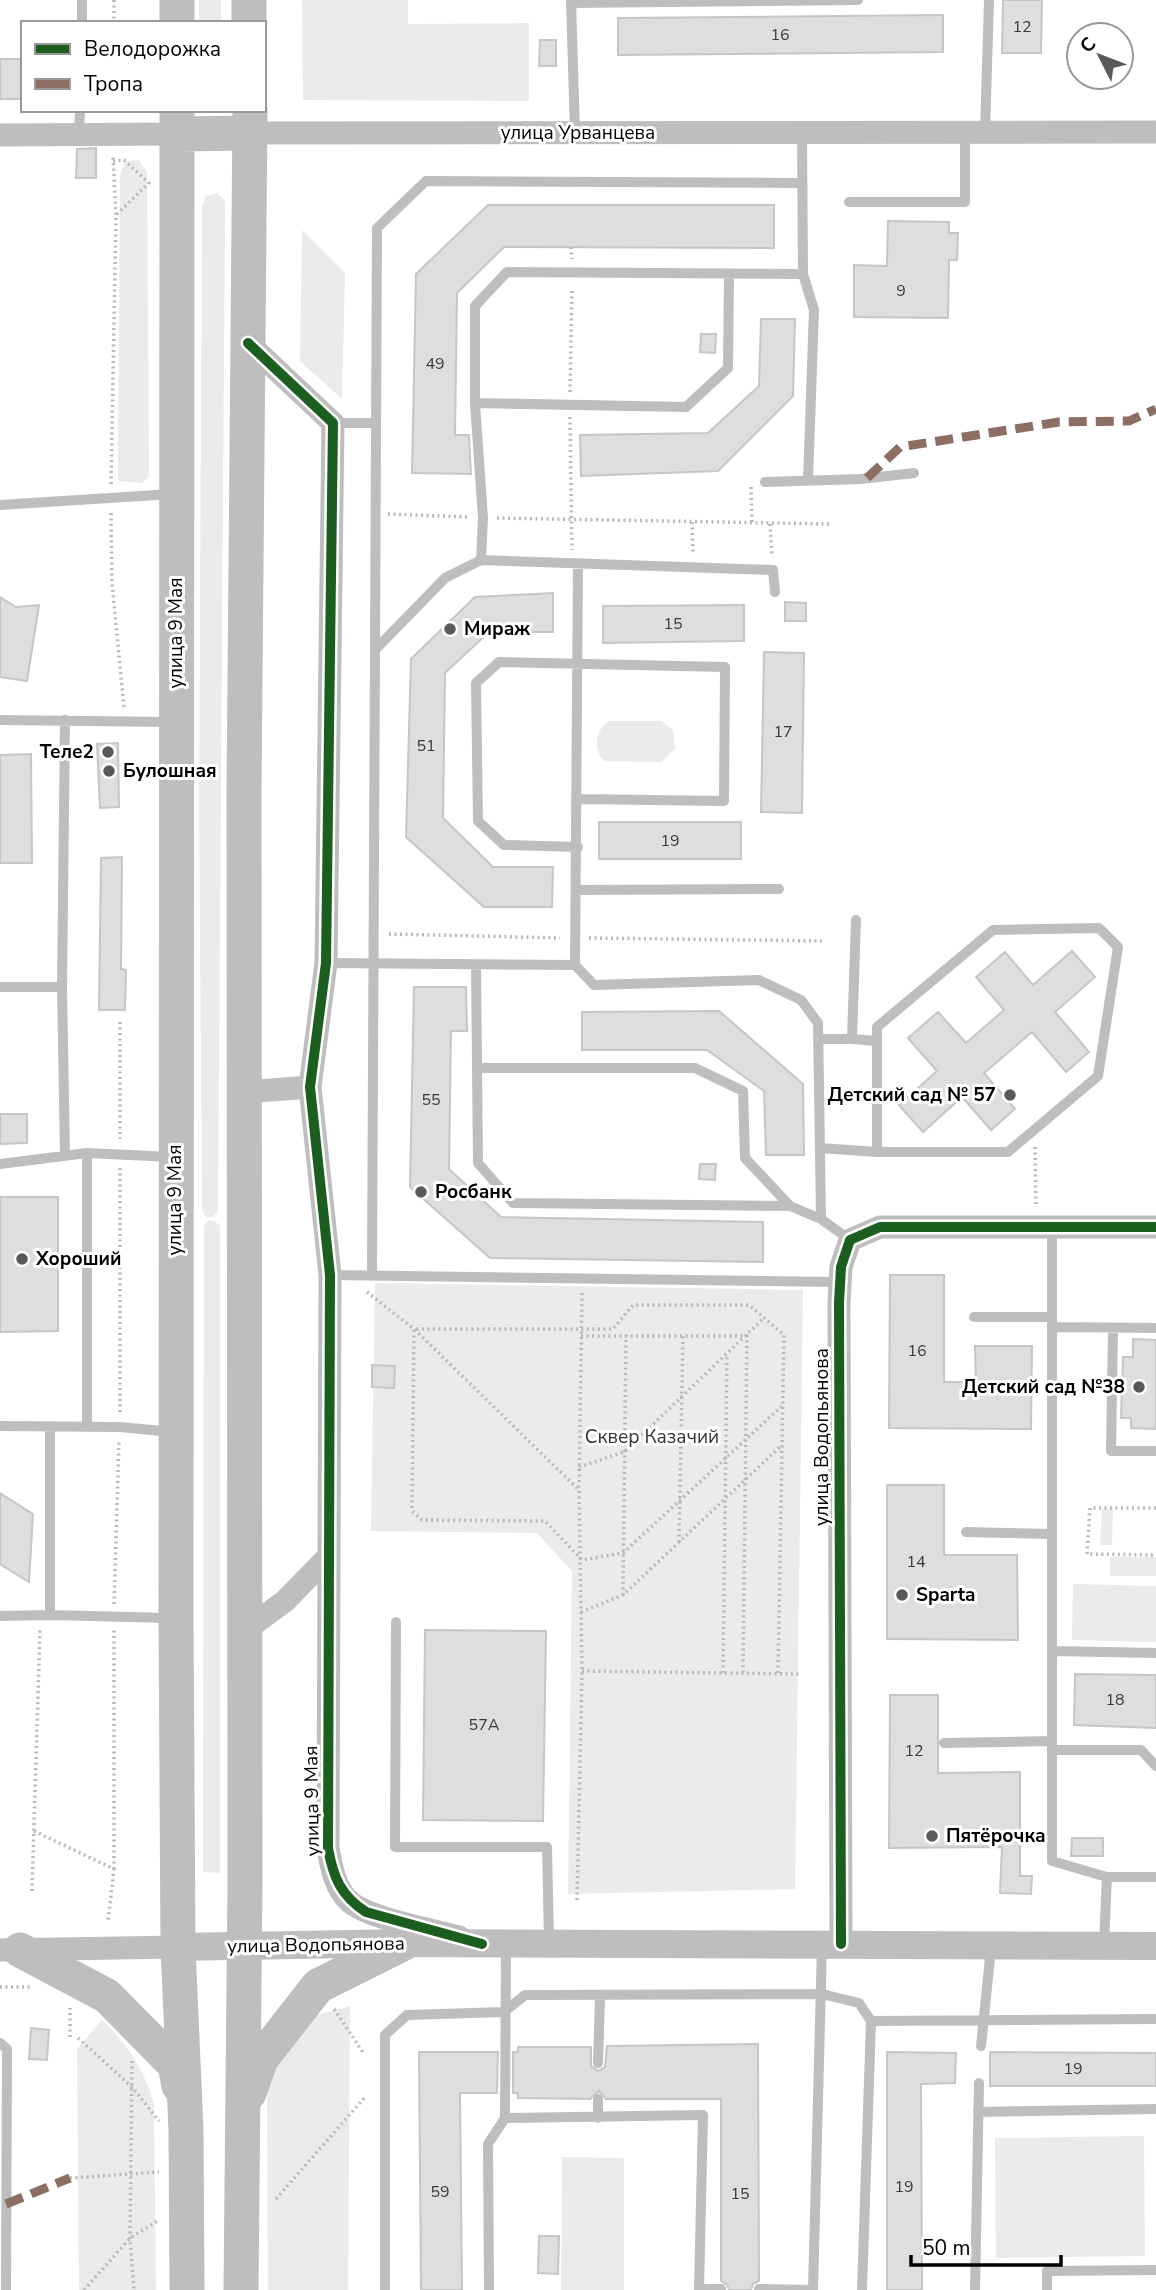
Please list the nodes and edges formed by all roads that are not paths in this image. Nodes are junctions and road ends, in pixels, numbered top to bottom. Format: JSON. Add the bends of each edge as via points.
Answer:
{"nodes":[{"id":1,"x":82,"y":0,"type":"edge"},
{"id":2,"x":177,"y":0,"type":"edge"},
{"id":3,"x":249,"y":0,"type":"edge"},
{"id":4,"x":858,"y":0,"type":"edge"},
{"id":5,"x":989,"y":0,"type":"edge"},
{"id":6,"x":571,"y":1,"type":"edge"},
{"id":7,"x":82,"y":21,"type":"edge"},
{"id":8,"x":177,"y":21,"type":"edge"},
{"id":9,"x":250,"y":21,"type":"edge"},
{"id":10,"x":80,"y":112,"type":"edge"},
{"id":11,"x":250,"y":121,"type":"edge"},
{"id":12,"x":177,"y":122,"type":"edge"},
{"id":13,"x":575,"y":132,"type":"junction"},
{"id":14,"x":1156,"y":132,"type":"edge"},
{"id":15,"x":802,"y":133,"type":"junction"},
{"id":16,"x":975,"y":133,"type":"junction"},
{"id":17,"x":0,"y":135,"type":"edge"},
{"id":18,"x":79,"y":135,"type":"junction"},
{"id":19,"x":802,"y":183,"type":"junction"},
{"id":20,"x":849,"y":202,"type":"dead end"},
{"id":21,"x":803,"y":274,"type":"junction"},
{"id":22,"x":729,"y":275,"type":"junction"},
{"id":23,"x":248,"y":343,"type":"junction"},
{"id":24,"x":475,"y":404,"type":"junction"},
{"id":25,"x":333,"y":423,"type":"junction"},
{"id":26,"x":376,"y":423,"type":"junction"},
{"id":27,"x":914,"y":473,"type":"dead end"},
{"id":28,"x":808,"y":480,"type":"junction"},
{"id":29,"x":765,"y":482,"type":"road end"},
{"id":30,"x":177,"y":494,"type":"junction"},
{"id":31,"x":0,"y":505,"type":"edge"},
{"id":32,"x":481,"y":560,"type":"junction"},
{"id":33,"x":578,"y":564,"type":"junction"},
{"id":34,"x":775,"y":592,"type":"dead end"},
{"id":35,"x":375,"y":650,"type":"junction"},
{"id":36,"x":578,"y":663,"type":"junction"},
{"id":37,"x":0,"y":719,"type":"edge"},
{"id":38,"x":65,"y":720,"type":"junction"},
{"id":39,"x":175,"y":722,"type":"junction"},
{"id":40,"x":578,"y":799,"type":"junction"},
{"id":41,"x":578,"y":847,"type":"junction"},
{"id":42,"x":779,"y":889,"type":"dead end"},
{"id":43,"x":577,"y":890,"type":"junction"},
{"id":44,"x":856,"y":920,"type":"dead end"},
{"id":45,"x":326,"y":963,"type":"junction"},
{"id":46,"x":373,"y":964,"type":"junction"},
{"id":47,"x":476,"y":965,"type":"junction"},
{"id":48,"x":575,"y":965,"type":"junction"},
{"id":49,"x":0,"y":987,"type":"edge"},
{"id":50,"x":62,"y":987,"type":"junction"},
{"id":51,"x":818,"y":1039,"type":"junction"},
{"id":52,"x":852,"y":1039,"type":"junction"},
{"id":53,"x":877,"y":1041,"type":"junction"},
{"id":54,"x":478,"y":1068,"type":"junction"},
{"id":55,"x":310,"y":1087,"type":"junction"},
{"id":56,"x":244,"y":1092,"type":"junction"},
{"id":57,"x":820,"y":1148,"type":"junction"},
{"id":58,"x":877,"y":1152,"type":"junction"},
{"id":59,"x":87,"y":1153,"type":"junction"},
{"id":60,"x":65,"y":1155,"type":"junction"},
{"id":61,"x":175,"y":1157,"type":"junction"},
{"id":62,"x":0,"y":1164,"type":"edge"},
{"id":63,"x":790,"y":1206,"type":"junction"},
{"id":64,"x":821,"y":1219,"type":"junction"},
{"id":65,"x":1052,"y":1226,"type":"junction"},
{"id":66,"x":1156,"y":1227,"type":"edge"},
{"id":67,"x":850,"y":1240,"type":"junction"},
{"id":68,"x":368,"y":1274,"type":"junction"},
{"id":69,"x":330,"y":1275,"type":"junction"},
{"id":70,"x":840,"y":1282,"type":"junction"},
{"id":71,"x":974,"y":1317,"type":"dead end"},
{"id":72,"x":1052,"y":1322,"type":"junction"},
{"id":73,"x":1113,"y":1328,"type":"junction"},
{"id":74,"x":1156,"y":1328,"type":"edge"},
{"id":75,"x":0,"y":1426,"type":"edge"},
{"id":76,"x":87,"y":1427,"type":"junction"},
{"id":77,"x":50,"y":1428,"type":"junction"},
{"id":78,"x":176,"y":1432,"type":"junction"},
{"id":79,"x":1156,"y":1451,"type":"edge"},
{"id":80,"x":966,"y":1532,"type":"dead end"},
{"id":81,"x":1052,"y":1534,"type":"junction"},
{"id":82,"x":329,"y":1556,"type":"junction"},
{"id":83,"x":46,"y":1615,"type":"junction"},
{"id":84,"x":0,"y":1616,"type":"edge"},
{"id":85,"x":176,"y":1618,"type":"junction"},
{"id":86,"x":396,"y":1622,"type":"dead end"},
{"id":87,"x":244,"y":1631,"type":"junction"},
{"id":88,"x":1052,"y":1651,"type":"junction"},
{"id":89,"x":1156,"y":1653,"type":"edge"},
{"id":90,"x":944,"y":1743,"type":"dead end"},
{"id":91,"x":1052,"y":1745,"type":"junction"},
{"id":92,"x":1156,"y":1766,"type":"edge"},
{"id":93,"x":1107,"y":1877,"type":"junction"},
{"id":94,"x":1156,"y":1877,"type":"edge"},
{"id":95,"x":404,"y":1944,"type":"junction"},
{"id":96,"x":494,"y":1944,"type":"junction"},
{"id":97,"x":549,"y":1944,"type":"junction"},
{"id":98,"x":832,"y":1945,"type":"junction"},
{"id":99,"x":992,"y":1945,"type":"junction"},
{"id":100,"x":244,"y":1946,"type":"junction"},
{"id":101,"x":1104,"y":1946,"type":"junction"},
{"id":102,"x":1156,"y":1946,"type":"edge"},
{"id":103,"x":178,"y":1947,"type":"junction"},
{"id":104,"x":10,"y":1950,"type":"edge"},
{"id":105,"x":822,"y":1994,"type":"junction"},
{"id":106,"x":600,"y":1997,"type":"junction"},
{"id":107,"x":505,"y":2012,"type":"junction"},
{"id":108,"x":1156,"y":2019,"type":"edge"},
{"id":109,"x":870,"y":2021,"type":"junction"},
{"id":110,"x":982,"y":2022,"type":"junction"},
{"id":111,"x":0,"y":2043,"type":"edge"},
{"id":112,"x":981,"y":2046,"type":"dead end"},
{"id":113,"x":598,"y":2063,"type":"dead end"},
{"id":114,"x":978,"y":2083,"type":"dead end"},
{"id":115,"x":598,"y":2099,"type":"dead end"},
{"id":116,"x":1156,"y":2109,"type":"edge"},
{"id":117,"x":978,"y":2112,"type":"junction"},
{"id":118,"x":241,"y":2113,"type":"junction"},
{"id":119,"x":505,"y":2118,"type":"junction"},
{"id":120,"x":598,"y":2118,"type":"junction"},
{"id":121,"x":173,"y":2126,"type":"junction"},
{"id":122,"x":1156,"y":2270,"type":"edge"},
{"id":123,"x":759,"y":2288,"type":"edge"},
{"id":124,"x":721,"y":2289,"type":"edge"},
{"id":125,"x":6,"y":2290,"type":"edge"},
{"id":126,"x":187,"y":2290,"type":"edge"},
{"id":127,"x":241,"y":2290,"type":"edge"},
{"id":128,"x":385,"y":2290,"type":"edge"},
{"id":129,"x":489,"y":2290,"type":"edge"},
{"id":130,"x":699,"y":2290,"type":"edge"},
{"id":131,"x":813,"y":2290,"type":"edge"},
{"id":132,"x":862,"y":2290,"type":"edge"},
{"id":133,"x":975,"y":2290,"type":"edge"},
{"id":134,"x":1047,"y":2290,"type":"edge"}],
"edges":[{"from":1,"to":7,"type":"lane"},
{"from":2,"to":8,"type":"main road"},
{"from":3,"to":9,"type":"main road"},
{"from":4,"to":6,"type":"lane"},
{"from":5,"to":16,"type":"lane"},
{"from":6,"to":13,"type":"lane"},
{"from":10,"to":18,"type":"lane"},
{"from":11,"to":12,"type":"main road","name":"улица Урванцева"},
{"from":11,"to":13,"type":"street","name":"улица Урванцева"},
{"from":11,"to":23,"type":"main road"},
{"from":12,"to":18,"type":"street","name":"улица Урванцева"},
{"from":12,"to":30,"type":"main road","name":"улица 9 Мая"},
{"from":13,"to":15,"type":"street","name":"улица Урванцева"},
{"from":14,"to":16,"type":"street","name":"улица Урванцева"},
{"from":15,"to":16,"type":"street","name":"улица Урванцева"},
{"from":15,"to":19,"type":"lane"},
{"from":16,"to":20,"type":"lane","via":[[965,202]]},
{"from":17,"to":18,"type":"street","name":"улица Урванцева"},
{"from":19,"to":21,"type":"lane"},
{"from":19,"to":26,"type":"lane","via":[[426,181],[377,228]]},
{"from":21,"to":22,"type":"lane"},
{"from":21,"to":28,"type":"lane","via":[[814,310]]},
{"from":22,"to":24,"type":"lane","via":[[728,368],[686,407]]},
{"from":22,"to":24,"type":"lane","via":[[507,272],[475,306]]},
{"from":23,"to":25,"type":"street"},
{"from":23,"to":56,"type":"main road"},
{"from":24,"to":32,"type":"lane","via":[[483,518]]},
{"from":25,"to":26,"type":"lane"},
{"from":25,"to":45,"type":"street","name":"улица 9 Мая"},
{"from":26,"to":35,"type":"lane"},
{"from":27,"to":28,"type":"lane"},
{"from":28,"to":29,"type":"lane"},
{"from":30,"to":31,"type":"lane"},
{"from":30,"to":39,"type":"main road","name":"улица 9 Мая"},
{"from":32,"to":33,"type":"lane"},
{"from":32,"to":35,"type":"lane","via":[[445,578]]},
{"from":33,"to":34,"type":"lane","via":[[773,570]]},
{"from":33,"to":36,"type":"lane"},
{"from":35,"to":46,"type":"lane"},
{"from":36,"to":40,"type":"lane"},
{"from":36,"to":40,"type":"lane","via":[[725,667],[724,801]]},
{"from":36,"to":41,"type":"lane","via":[[499,662],[476,683],[478,821],[504,845]]},
{"from":37,"to":38,"type":"lane"},
{"from":38,"to":39,"type":"lane"},
{"from":38,"to":50,"type":"lane"},
{"from":39,"to":61,"type":"main road","name":"улица 9 Мая"},
{"from":40,"to":41,"type":"lane"},
{"from":41,"to":43,"type":"lane"},
{"from":42,"to":43,"type":"lane"},
{"from":43,"to":48,"type":"lane"},
{"from":44,"to":52,"type":"lane"},
{"from":45,"to":46,"type":"lane"},
{"from":45,"to":55,"type":"street","name":"улица 9 Мая"},
{"from":46,"to":47,"type":"lane"},
{"from":46,"to":68,"type":"lane"},
{"from":47,"to":48,"type":"lane"},
{"from":47,"to":54,"type":"lane"},
{"from":48,"to":51,"type":"lane","via":[[594,985],[759,980],[802,999],[818,1023]]},
{"from":49,"to":50,"type":"lane"},
{"from":50,"to":60,"type":"lane"},
{"from":51,"to":52,"type":"lane"},
{"from":51,"to":57,"type":"lane"},
{"from":52,"to":53,"type":"lane"},
{"from":53,"to":58,"type":"lane"},
{"from":53,"to":58,"type":"lane","via":[[877,1027],[993,930],[1099,928],[1118,947],[1098,1076],[1008,1152]]},
{"from":54,"to":63,"type":"lane","via":[[695,1068],[743,1091],[744,1158]]},
{"from":54,"to":63,"type":"lane","via":[[478,1163],[513,1203]]},
{"from":55,"to":56,"type":"street"},
{"from":55,"to":69,"type":"street","name":"улица 9 Мая"},
{"from":56,"to":87,"type":"main road"},
{"from":57,"to":58,"type":"lane"},
{"from":57,"to":64,"type":"lane"},
{"from":59,"to":60,"type":"lane"},
{"from":59,"to":61,"type":"lane"},
{"from":59,"to":76,"type":"lane"},
{"from":60,"to":62,"type":"lane"},
{"from":61,"to":78,"type":"main road","name":"улица 9 Мая"},
{"from":63,"to":64,"type":"lane"},
{"from":64,"to":67,"type":"lane"},
{"from":65,"to":66,"type":"street"},
{"from":65,"to":67,"type":"street","via":[[880,1227]]},
{"from":65,"to":72,"type":"lane"},
{"from":67,"to":70,"type":"street","name":"улица Водопьянова"},
{"from":68,"to":69,"type":"lane"},
{"from":68,"to":70,"type":"lane"},
{"from":69,"to":82,"type":"street","name":"улица 9 Мая"},
{"from":70,"to":98,"type":"street","name":"улица Водопьянова"},
{"from":71,"to":72,"type":"lane"},
{"from":72,"to":73,"type":"lane"},
{"from":72,"to":81,"type":"lane"},
{"from":73,"to":74,"type":"lane"},
{"from":73,"to":79,"type":"lane","via":[[1111,1451]]},
{"from":75,"to":77,"type":"lane"},
{"from":76,"to":77,"type":"lane"},
{"from":76,"to":78,"type":"lane"},
{"from":77,"to":83,"type":"lane"},
{"from":78,"to":85,"type":"main road","name":"улица 9 Мая"},
{"from":80,"to":81,"type":"lane"},
{"from":81,"to":88,"type":"lane"},
{"from":82,"to":87,"type":"street","via":[[285,1601]]},
{"from":82,"to":96,"type":"street","name":"улица 9 Мая","via":[[328,1848],[337,1884],[349,1901],[366,1912]]},
{"from":83,"to":84,"type":"lane"},
{"from":83,"to":85,"type":"lane"},
{"from":85,"to":103,"type":"main road","name":"улица 9 Мая"},
{"from":86,"to":97,"type":"lane","via":[[395,1847],[547,1847]]},
{"from":87,"to":100,"type":"main road"},
{"from":88,"to":89,"type":"lane"},
{"from":88,"to":91,"type":"lane"},
{"from":90,"to":91,"type":"lane"},
{"from":91,"to":92,"type":"lane","via":[[1142,1750]]},
{"from":91,"to":93,"type":"lane","via":[[1052,1861]]},
{"from":93,"to":94,"type":"lane"},
{"from":93,"to":101,"type":"lane"},
{"from":95,"to":96,"type":"street","name":"улица Водопьянова"},
{"from":95,"to":100,"type":"street","name":"улица Водопьянова"},
{"from":95,"to":118,"type":"main road","via":[[318,1986],[261,2059]]},
{"from":96,"to":97,"type":"street","name":"улица Водопьянова"},
{"from":96,"to":107,"type":"lane"},
{"from":97,"to":98,"type":"street","name":"улица Водопьянова"},
{"from":98,"to":99,"type":"street","name":"улица Водопьянова"},
{"from":98,"to":105,"type":"lane"},
{"from":99,"to":101,"type":"street","name":"улица Водопьянова"},
{"from":99,"to":110,"type":"lane"},
{"from":100,"to":103,"type":"street","name":"улица Водопьянова"},
{"from":100,"to":118,"type":"main road"},
{"from":101,"to":102,"type":"street","name":"улица Водопьянова"},
{"from":103,"to":104,"type":"street","name":"улица Водопьянова"},
{"from":103,"to":121,"type":"main road","name":"улица 9 Мая"},
{"from":104,"to":121,"type":"main road","via":[[107,1996],[176,2065]]},
{"from":105,"to":106,"type":"lane"},
{"from":105,"to":109,"type":"lane","via":[[859,2003]]},
{"from":105,"to":131,"type":"lane"},
{"from":106,"to":107,"type":"lane","via":[[525,1995]]},
{"from":106,"to":113,"type":"lane"},
{"from":107,"to":119,"type":"lane"},
{"from":107,"to":128,"type":"lane","via":[[408,2015],[385,2035]]},
{"from":108,"to":110,"type":"lane"},
{"from":109,"to":110,"type":"lane"},
{"from":109,"to":132,"type":"lane"},
{"from":110,"to":112,"type":"lane"},
{"from":111,"to":125,"type":"lane","via":[[7,2049]]},
{"from":114,"to":117,"type":"lane"},
{"from":115,"to":120,"type":"lane"},
{"from":116,"to":117,"type":"lane"},
{"from":117,"to":133,"type":"lane"},
{"from":118,"to":127,"type":"main road"},
{"from":119,"to":120,"type":"lane"},
{"from":119,"to":129,"type":"lane","via":[[488,2144]]},
{"from":120,"to":130,"type":"lane","via":[[704,2115]]},
{"from":121,"to":126,"type":"main road","name":"улица 9 Мая"},
{"from":122,"to":134,"type":"lane","via":[[1047,2271]]},
{"from":123,"to":131,"type":"lane"},
{"from":124,"to":130,"type":"lane"}]}
